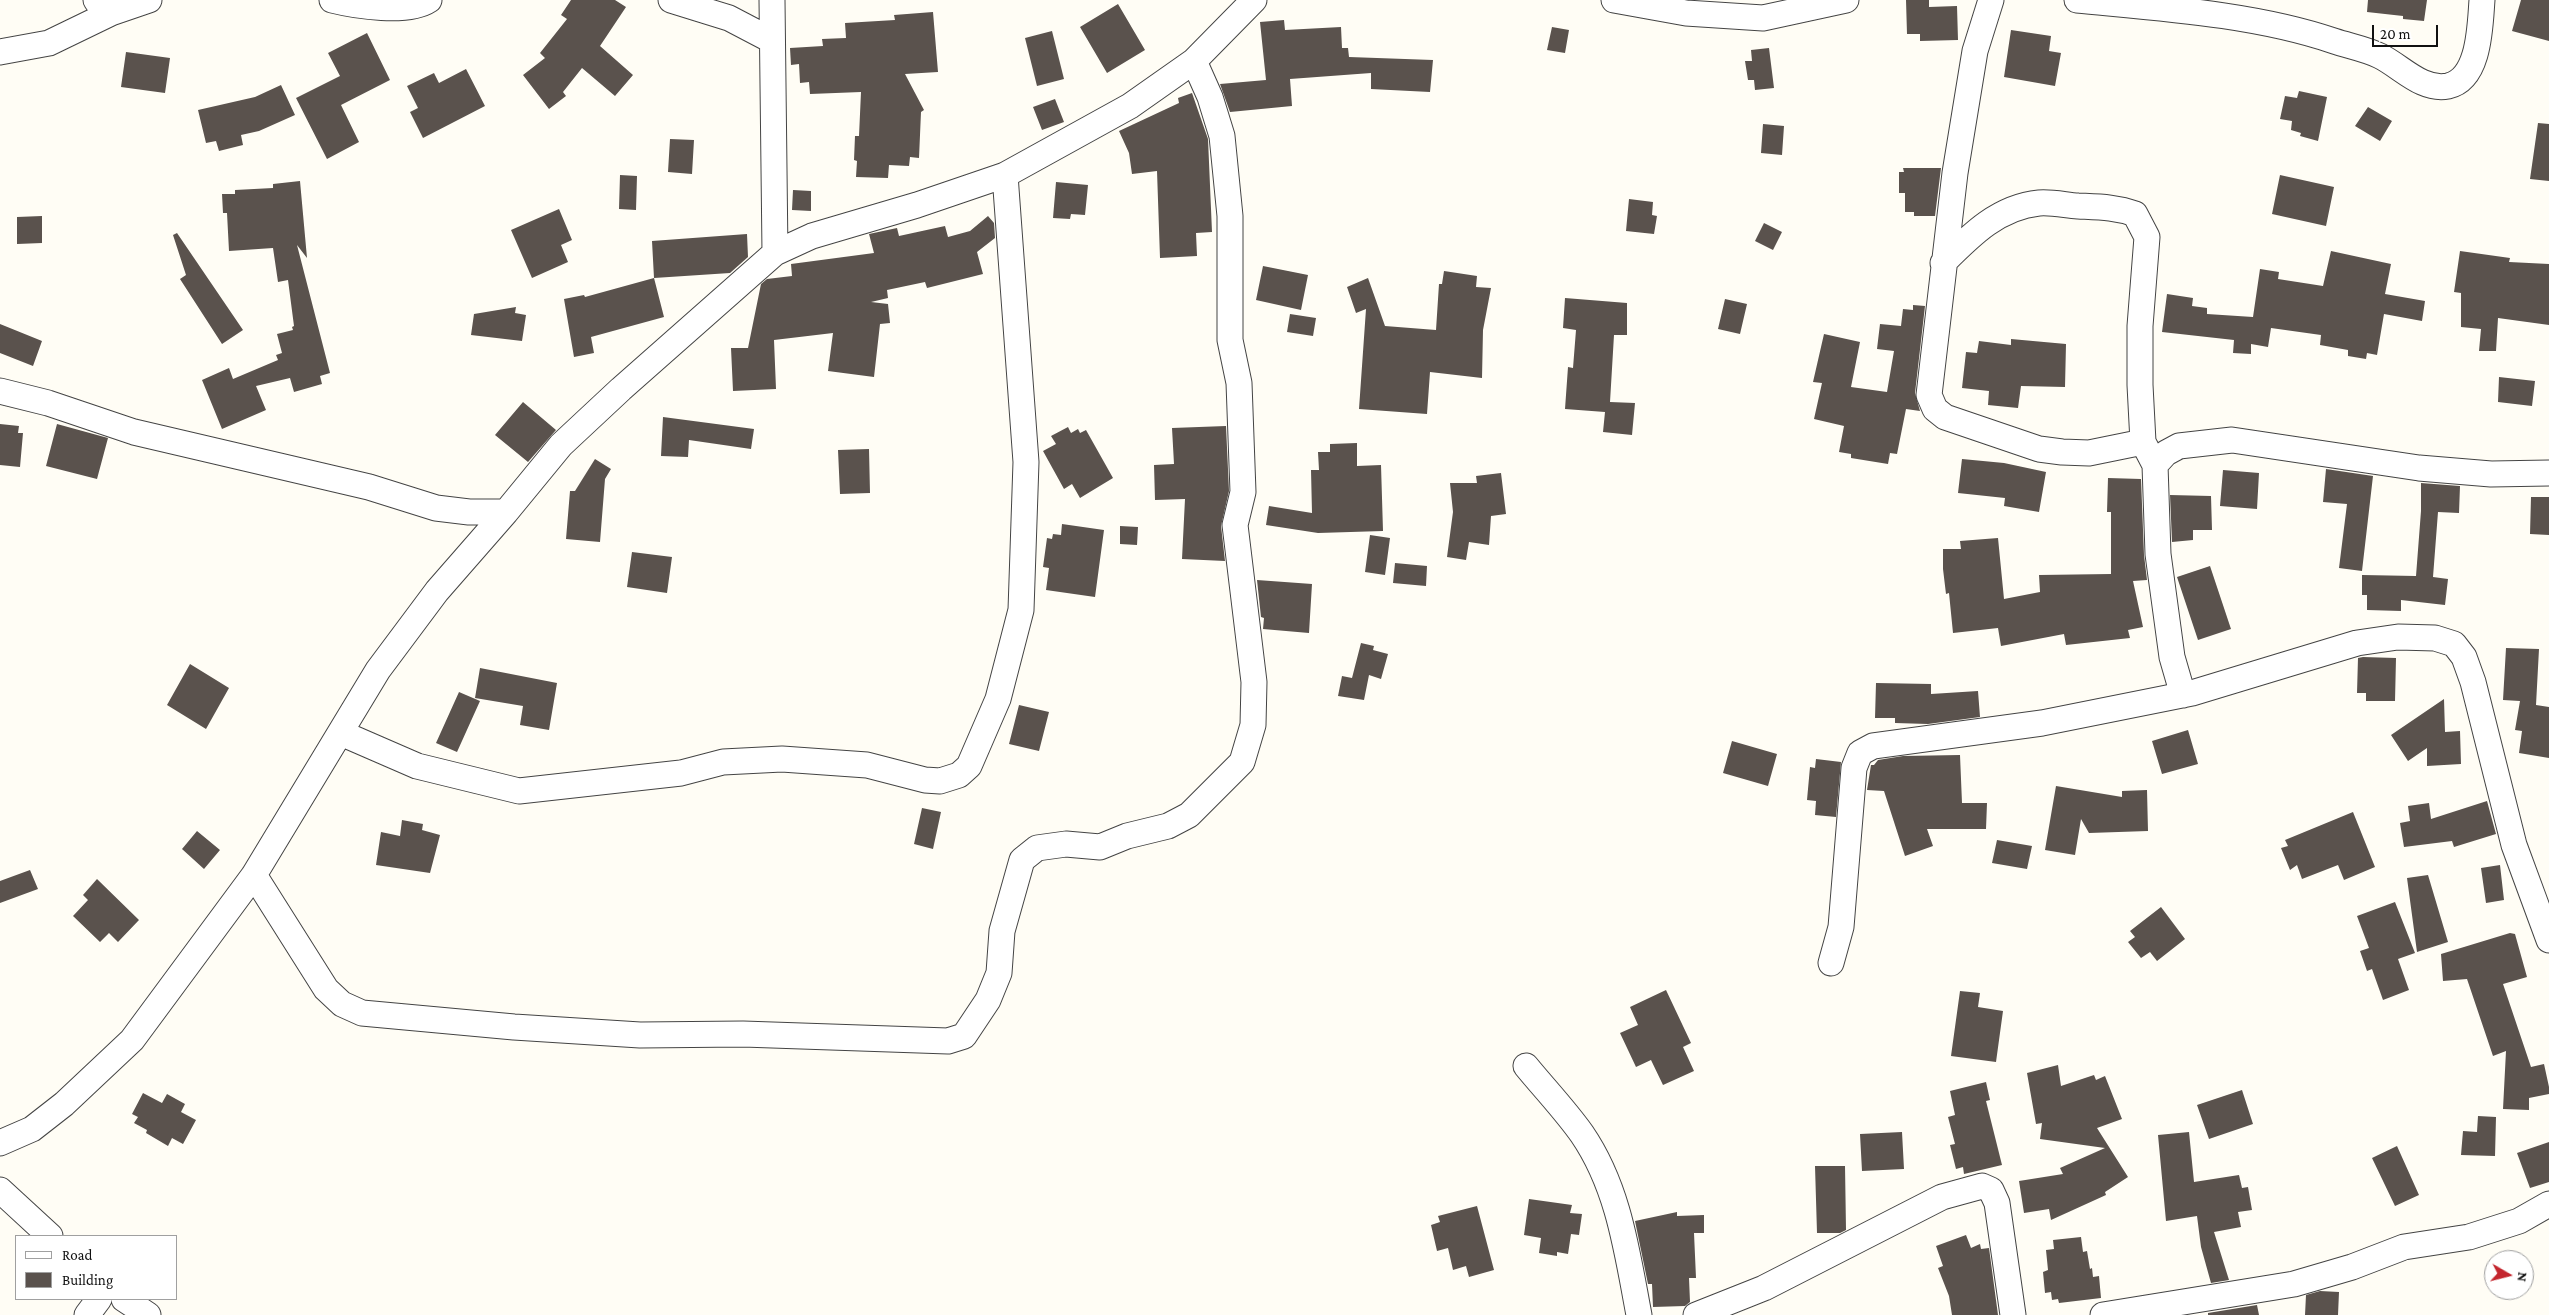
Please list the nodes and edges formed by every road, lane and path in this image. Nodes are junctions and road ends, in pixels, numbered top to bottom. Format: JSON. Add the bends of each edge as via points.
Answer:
{"nodes":[{"id":1,"x":149,"y":0,"type":"edge"},
{"id":2,"x":332,"y":0,"type":"edge"},
{"id":3,"x":429,"y":0,"type":"edge"},
{"id":4,"x":672,"y":0,"type":"edge"},
{"id":5,"x":772,"y":0,"type":"edge"},
{"id":6,"x":1254,"y":0,"type":"edge"},
{"id":7,"x":1614,"y":0,"type":"edge"},
{"id":8,"x":1846,"y":0,"type":"edge"},
{"id":9,"x":1991,"y":0,"type":"edge"},
{"id":10,"x":2077,"y":0,"type":"edge"},
{"id":11,"x":2482,"y":0,"type":"edge"},
{"id":12,"x":104,"y":7,"type":"edge"},
{"id":13,"x":771,"y":40,"type":"junction"},
{"id":14,"x":0,"y":52,"type":"edge"},
{"id":15,"x":1194,"y":61,"type":"junction"},
{"id":16,"x":1004,"y":175,"type":"junction"},
{"id":17,"x":775,"y":253,"type":"junction"},
{"id":18,"x":1943,"y":263,"type":"junction"},
{"id":19,"x":0,"y":392,"type":"edge"},
{"id":20,"x":2143,"y":442,"type":"junction"},
{"id":21,"x":2155,"y":465,"type":"junction"},
{"id":22,"x":2549,"y":473,"type":"edge"},
{"id":23,"x":506,"y":512,"type":"junction"},
{"id":24,"x":2183,"y":695,"type":"junction"},
{"id":25,"x":340,"y":733,"type":"junction"},
{"id":26,"x":254,"y":875,"type":"junction"},
{"id":27,"x":2549,"y":940,"type":"edge"},
{"id":28,"x":1831,"y":963,"type":"dead end"},
{"id":29,"x":1526,"y":1066,"type":"dead end"},
{"id":30,"x":0,"y":1143,"type":"edge"},
{"id":31,"x":0,"y":1190,"type":"edge"},
{"id":32,"x":2549,"y":1204,"type":"edge"},
{"id":33,"x":49,"y":1235,"type":"edge"},
{"id":34,"x":98,"y":1300,"type":"edge"},
{"id":35,"x":126,"y":1300,"type":"edge"},
{"id":36,"x":87,"y":1315,"type":"edge"},
{"id":37,"x":148,"y":1315,"type":"edge"},
{"id":38,"x":1639,"y":1315,"type":"edge"},
{"id":39,"x":1696,"y":1315,"type":"edge"},
{"id":40,"x":2013,"y":1315,"type":"edge"},
{"id":41,"x":2103,"y":1315,"type":"edge"}],
"edges":[{"from":1,"to":12,"type":"street"},
{"from":2,"to":3,"type":"street","via":[[399,8],[420,6]]},
{"from":4,"to":13,"type":"street","via":[[729,18]]},
{"from":5,"to":13,"type":"street"},
{"from":6,"to":15,"type":"street"},
{"from":7,"to":8,"type":"street","via":[[1686,13],[1763,18]]},
{"from":9,"to":18,"type":"street","via":[[1975,51]]},
{"from":10,"to":11,"type":"street","via":[[2175,10],[2298,31],[2380,56],[2430,85],[2449,86],[2463,77],[2477,54]]},
{"from":12,"to":14,"type":"street","via":[[49,43]]},
{"from":13,"to":17,"type":"street"},
{"from":15,"to":16,"type":"street","via":[[1130,106]]},
{"from":15,"to":26,"type":"street","via":[[1222,136],[1230,216],[1230,340],[1239,383],[1243,492],[1236,525],[1254,682],[1253,724],[1242,762],[1189,816],[1168,826],[1100,846],[1066,844],[1036,848],[1022,860],[1002,931],[999,973],[988,1000],[964,1036],[948,1041],[743,1034],[640,1035],[514,1028],[362,1013],[342,1004],[326,989]]},
{"from":16,"to":17,"type":"street","via":[[812,236]]},
{"from":16,"to":25,"type":"street","via":[[1026,462],[1021,610],[998,699],[969,766],[959,775],[940,781],[925,780],[867,765],[782,759],[723,762],[681,772],[519,791],[417,766]]},
{"from":17,"to":23,"type":"street","via":[[561,445]]},
{"from":18,"to":20,"type":"street","via":[[1929,394],[1935,409],[1945,418],[2039,449],[2090,453]]},
{"from":18,"to":20,"type":"street","via":[[1973,233],[2011,210],[2039,203],[2117,208],[2135,214],[2147,237],[2140,326]]},
{"from":19,"to":23,"type":"street","via":[[48,403],[134,432],[369,487],[436,508]]},
{"from":20,"to":21,"type":"street"},
{"from":21,"to":22,"type":"street","via":[[2166,452],[2180,446],[2232,440],[2419,468],[2491,474]]},
{"from":21,"to":24,"type":"street","via":[[2158,554],[2172,657]]},
{"from":23,"to":25,"type":"street","via":[[437,591],[390,654]]},
{"from":24,"to":27,"type":"street","via":[[2357,643],[2398,637],[2435,638],[2454,644],[2464,657],[2473,682],[2514,845]]},
{"from":24,"to":28,"type":"street","via":[[2042,723],[1873,746],[1860,753],[1854,768],[1841,927]]},
{"from":25,"to":26,"type":"street"},
{"from":26,"to":30,"type":"street","via":[[132,1040],[64,1104],[32,1129]]},
{"from":29,"to":38,"type":"street","via":[[1582,1134],[1604,1173],[1621,1222]]},
{"from":31,"to":33,"type":"street"},
{"from":32,"to":41,"type":"street","via":[[2519,1221],[2469,1237],[2404,1247],[2294,1284]]},
{"from":34,"to":36,"type":"street"},
{"from":35,"to":37,"type":"street"},
{"from":39,"to":40,"type":"street","via":[[1764,1288],[1920,1207],[1982,1186],[1991,1190],[1997,1203]]}]}
